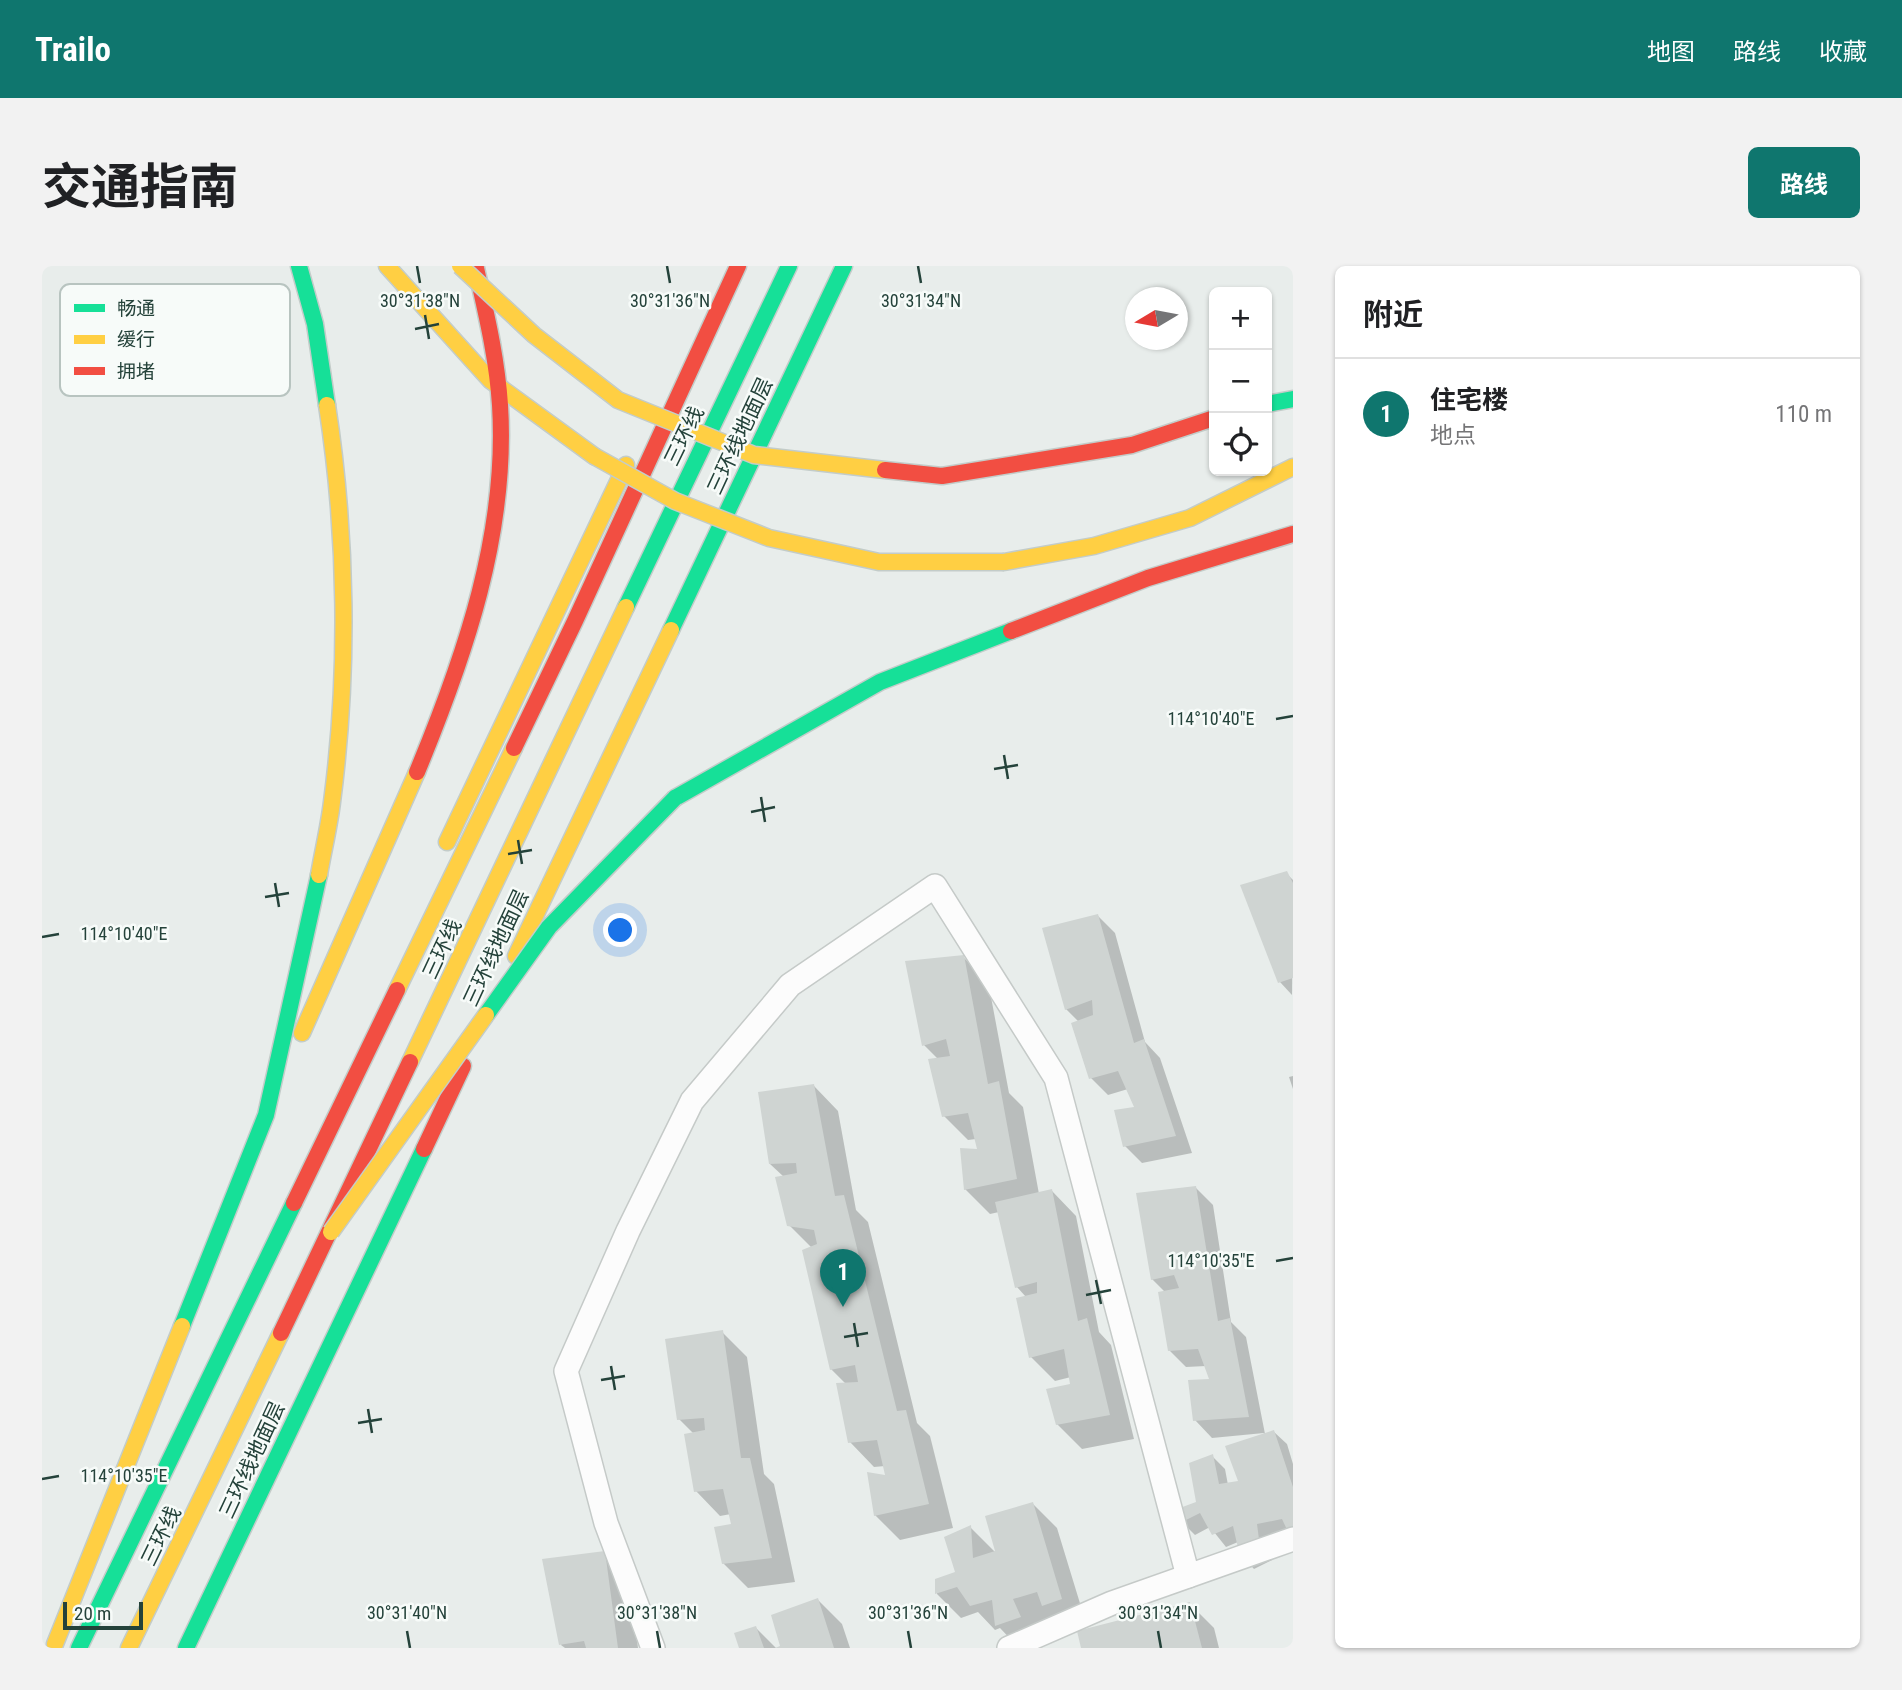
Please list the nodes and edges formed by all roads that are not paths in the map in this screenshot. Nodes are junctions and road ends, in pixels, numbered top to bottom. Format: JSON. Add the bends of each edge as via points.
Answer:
{"nodes":[{"id":1,"x":299,"y":266,"type":"edge"},
{"id":2,"x":387,"y":266,"type":"edge"},
{"id":3,"x":460,"y":266,"type":"edge"},
{"id":4,"x":476,"y":266,"type":"edge"},
{"id":5,"x":738,"y":266,"type":"edge"},
{"id":6,"x":789,"y":266,"type":"edge"},
{"id":7,"x":844,"y":266,"type":"edge"},
{"id":8,"x":1293,"y":399,"type":"edge"},
{"id":9,"x":1272,"y":403,"type":"edge"},
{"id":10,"x":655,"y":404,"type":"dead end"},
{"id":11,"x":1209,"y":420,"type":"edge"},
{"id":12,"x":643,"y":429,"type":"dead end"},
{"id":13,"x":631,"y":454,"type":"dead end"},
{"id":14,"x":754,"y":455,"type":"junction"},
{"id":15,"x":1293,"y":467,"type":"edge"},
{"id":16,"x":1293,"y":534,"type":"edge"},
{"id":17,"x":440,"y":856,"type":"dead end"},
{"id":18,"x":266,"y":1115,"type":"junction"},
{"id":19,"x":268,"y":1221,"type":"dead end"},
{"id":20,"x":331,"y":1232,"type":"junction"},
{"id":21,"x":1293,"y":1539,"type":"edge"},
{"id":22,"x":1188,"y":1576,"type":"junction"},
{"id":23,"x":54,"y":1648,"type":"edge"},
{"id":24,"x":65,"y":1648,"type":"edge"},
{"id":25,"x":79,"y":1648,"type":"edge"},
{"id":26,"x":130,"y":1648,"type":"edge"},
{"id":27,"x":186,"y":1648,"type":"edge"},
{"id":28,"x":653,"y":1648,"type":"edge"},
{"id":29,"x":1009,"y":1648,"type":"edge"}],
"edges":[{"from":1,"to":18,"type":"main road","via":[[317,337],[342,534],[340,692],[332,802],[314,906]]},
{"from":2,"to":15,"type":"main road","bridge":true,"via":[[490,380],[594,456],[675,500],[769,538],[879,562],[1004,562],[1094,546],[1190,517]]},
{"from":3,"to":14,"type":"main road","bridge":true,"via":[[534,335],[618,400]]},
{"from":4,"to":18,"type":"main road","bridge":true,"via":[[494,343],[500,424],[498,493],[482,587],[436,731]]},
{"from":5,"to":25,"type":"main road","name":"三环线","bridge":true,"via":[[575,621]]},
{"from":6,"to":20,"type":"main road","name":"三环线","bridge":true},
{"from":7,"to":14,"type":"main road","name":"三环线地面层"},
{"from":8,"to":9,"type":"main road"},
{"from":10,"to":12,"type":"main road"},
{"from":11,"to":14,"type":"main road","bridge":true,"via":[[1132,445],[942,476]]},
{"from":13,"to":17,"type":"main road"},
{"from":14,"to":27,"type":"main road","name":"三环线地面层"},
{"from":16,"to":20,"type":"main road","bridge":true,"via":[[1148,578],[880,682],[675,798],[550,927]]},
{"from":18,"to":23,"type":"main road"},
{"from":19,"to":24,"type":"main road"},
{"from":20,"to":26,"type":"main road","name":"三环线"},
{"from":21,"to":22,"type":"street"},
{"from":22,"to":28,"type":"street","via":[[1056,1078],[935,886],[790,985],[692,1101],[566,1371],[606,1523]]},
{"from":22,"to":29,"type":"street"}]}
